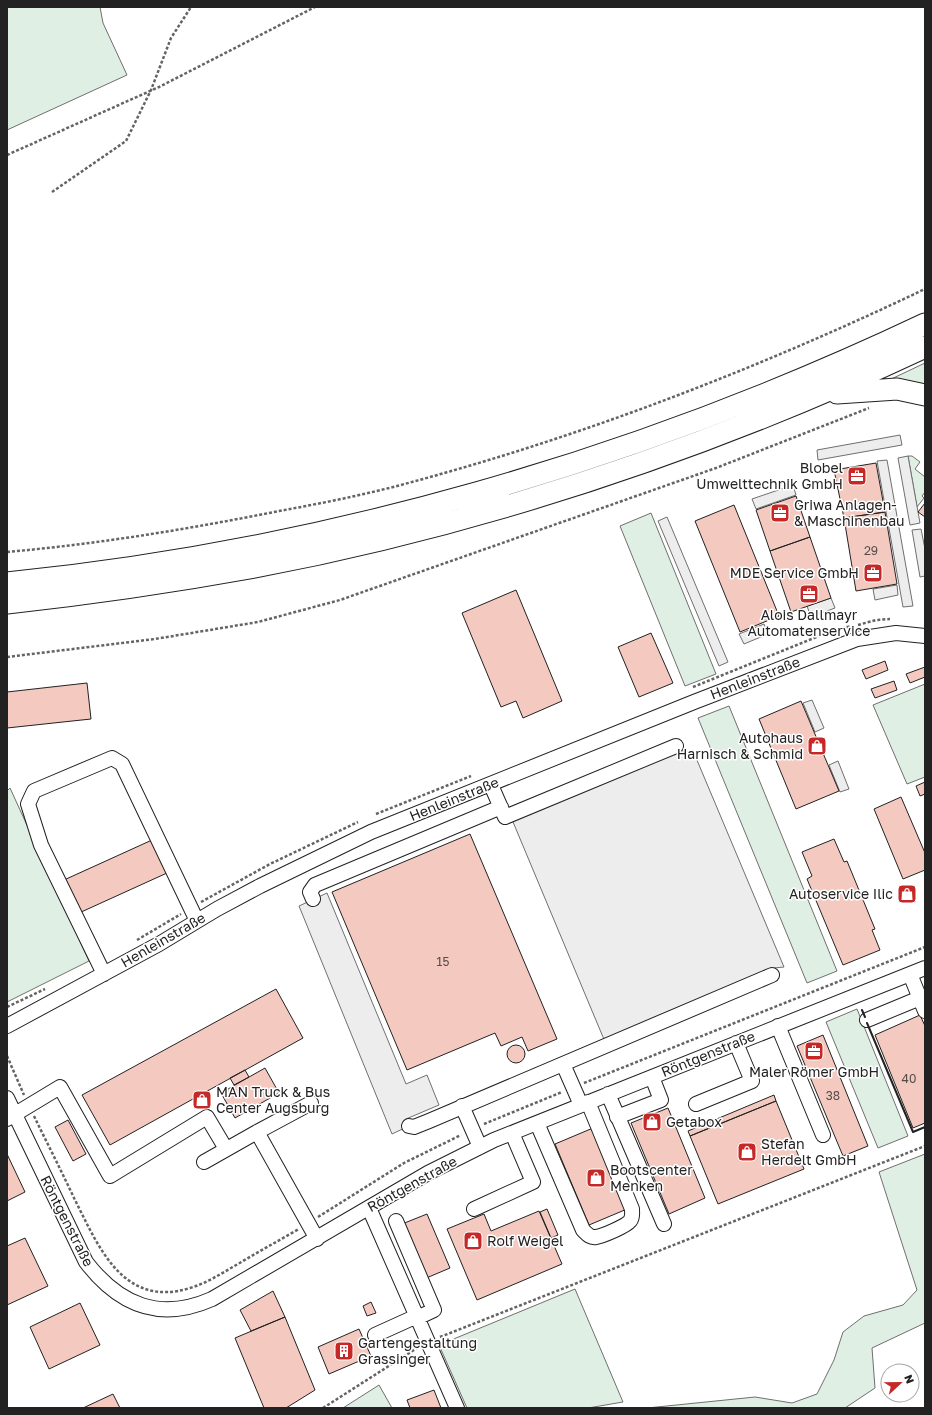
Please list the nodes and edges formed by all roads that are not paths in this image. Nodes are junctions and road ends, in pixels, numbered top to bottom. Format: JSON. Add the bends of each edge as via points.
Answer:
{"nodes":[{"id":1,"x":925,"y":324,"type":"edge"},
{"id":2,"x":925,"y":347,"type":"edge"},
{"id":3,"x":821,"y":395,"type":"junction"},
{"id":4,"x":925,"y":395,"type":"edge"},
{"id":5,"x":7,"y":583,"type":"edge"},
{"id":6,"x":7,"y":603,"type":"edge"},
{"id":7,"x":925,"y":636,"type":"edge"},
{"id":8,"x":676,"y":746,"type":"dead end"},
{"id":9,"x":491,"y":785,"type":"junction"},
{"id":10,"x":501,"y":807,"type":"junction"},
{"id":11,"x":313,"y":899,"type":"dead end"},
{"id":12,"x":197,"y":921,"type":"junction"},
{"id":13,"x":925,"y":968,"type":"edge"},
{"id":14,"x":104,"y":974,"type":"junction"},
{"id":15,"x":910,"y":974,"type":"junction"},
{"id":16,"x":772,"y":976,"type":"dead end"},
{"id":17,"x":920,"y":998,"type":"junction"},
{"id":18,"x":925,"y":1011,"type":"edge"},
{"id":19,"x":867,"y":1020,"type":"dead end"},
{"id":20,"x":7,"y":1026,"type":"edge"},
{"id":21,"x":778,"y":1026,"type":"junction"},
{"id":22,"x":736,"y":1043,"type":"junction"},
{"id":23,"x":563,"y":1064,"type":"junction"},
{"id":24,"x":652,"y":1077,"type":"junction"},
{"id":25,"x":608,"y":1094,"type":"junction"},
{"id":26,"x":7,"y":1098,"type":"edge"},
{"id":27,"x":311,"y":1103,"type":"dead end"},
{"id":28,"x":584,"y":1104,"type":"junction"},
{"id":29,"x":696,"y":1104,"type":"dead end"},
{"id":30,"x":462,"y":1106,"type":"junction"},
{"id":31,"x":11,"y":1117,"type":"edge"},
{"id":32,"x":617,"y":1117,"type":"junction"},
{"id":33,"x":537,"y":1123,"type":"junction"},
{"id":34,"x":409,"y":1126,"type":"dead end"},
{"id":35,"x":257,"y":1132,"type":"junction"},
{"id":36,"x":512,"y":1133,"type":"junction"},
{"id":37,"x":823,"y":1135,"type":"dead end"},
{"id":38,"x":480,"y":1147,"type":"junction"},
{"id":39,"x":226,"y":1149,"type":"junction"},
{"id":40,"x":204,"y":1162,"type":"dead end"},
{"id":41,"x":369,"y":1208,"type":"junction"},
{"id":42,"x":474,"y":1209,"type":"dead end"},
{"id":43,"x":396,"y":1221,"type":"dead end"},
{"id":44,"x":664,"y":1224,"type":"dead end"},
{"id":45,"x":317,"y":1239,"type":"junction"},
{"id":46,"x":412,"y":1260,"type":"junction"},
{"id":47,"x":395,"y":1267,"type":"junction"},
{"id":48,"x":417,"y":1317,"type":"junction"},
{"id":49,"x":375,"y":1335,"type":"dead end"},
{"id":50,"x":457,"y":1408,"type":"edge"}],
"edges":[{"from":1,"to":5,"type":"highway","via":[[795,383],[612,452],[442,503],[347,526],[155,565]]},
{"from":2,"to":3,"type":"highway"},
{"from":3,"to":4,"type":"highway","via":[[897,389]]},
{"from":3,"to":6,"type":"highway","via":[[619,470],[431,526],[256,567],[157,584]]},
{"from":7,"to":9,"type":"street","name":"Henleinstraße","via":[[896,633],[857,639],[701,699]]},
{"from":8,"to":10,"type":"street","via":[[506,817]]},
{"from":9,"to":10,"type":"street"},
{"from":9,"to":12,"type":"street","name":"Henleinstraße","via":[[371,832],[260,886]]},
{"from":10,"to":11,"type":"street","via":[[315,885],[310,892]]},
{"from":12,"to":14,"type":"street","name":"Henleinstraße"},
{"from":12,"to":14,"type":"street","via":[[122,764],[112,758],[34,791],[28,804],[42,845]]},
{"from":13,"to":15,"type":"street","name":"Röntgenstraße"},
{"from":14,"to":20,"type":"street","name":"Henleinstraße"},
{"from":15,"to":17,"type":"street"},
{"from":15,"to":21,"type":"street","name":"Röntgenstraße"},
{"from":16,"to":23,"type":"street"},
{"from":17,"to":18,"type":"street"},
{"from":17,"to":19,"type":"street"},
{"from":21,"to":22,"type":"street","name":"Röntgenstraße"},
{"from":21,"to":37,"type":"street"},
{"from":22,"to":24,"type":"street","name":"Röntgenstraße"},
{"from":22,"to":29,"type":"street","via":[[752,1081]]},
{"from":23,"to":28,"type":"street"},
{"from":23,"to":30,"type":"street"},
{"from":24,"to":25,"type":"street","name":"Röntgenstraße"},
{"from":24,"to":32,"type":"street","via":[[661,1100]]},
{"from":25,"to":28,"type":"street","name":"Röntgenstraße"},
{"from":25,"to":32,"type":"street"},
{"from":26,"to":31,"type":"street","name":"Röntgenstraße"},
{"from":27,"to":35,"type":"street"},
{"from":28,"to":33,"type":"street","name":"Röntgenstraße"},
{"from":28,"to":33,"type":"street","via":[[633,1216],[623,1226],[596,1237],[589,1236],[583,1230]]},
{"from":30,"to":34,"type":"street","via":[[427,1116],[414,1126]]},
{"from":30,"to":38,"type":"street"},
{"from":31,"to":39,"type":"street","via":[[60,1087],[110,1176],[208,1117]]},
{"from":31,"to":45,"type":"street","name":"Röntgenstraße","via":[[86,1262],[111,1290],[126,1300],[156,1309],[194,1307]]},
{"from":32,"to":44,"type":"street"},
{"from":33,"to":36,"type":"street","name":"Röntgenstraße"},
{"from":35,"to":39,"type":"street"},
{"from":35,"to":45,"type":"street"},
{"from":36,"to":38,"type":"street","name":"Röntgenstraße"},
{"from":36,"to":42,"type":"street","via":[[533,1182]]},
{"from":38,"to":41,"type":"street","name":"Röntgenstraße","via":[[428,1173]]},
{"from":39,"to":40,"type":"street"},
{"from":41,"to":45,"type":"street","name":"Röntgenstraße"},
{"from":41,"to":47,"type":"street"},
{"from":43,"to":46,"type":"street"},
{"from":46,"to":47,"type":"street"},
{"from":46,"to":48,"type":"street","via":[[434,1310]]},
{"from":47,"to":48,"type":"street"},
{"from":48,"to":49,"type":"street"},
{"from":48,"to":50,"type":"street"}]}
